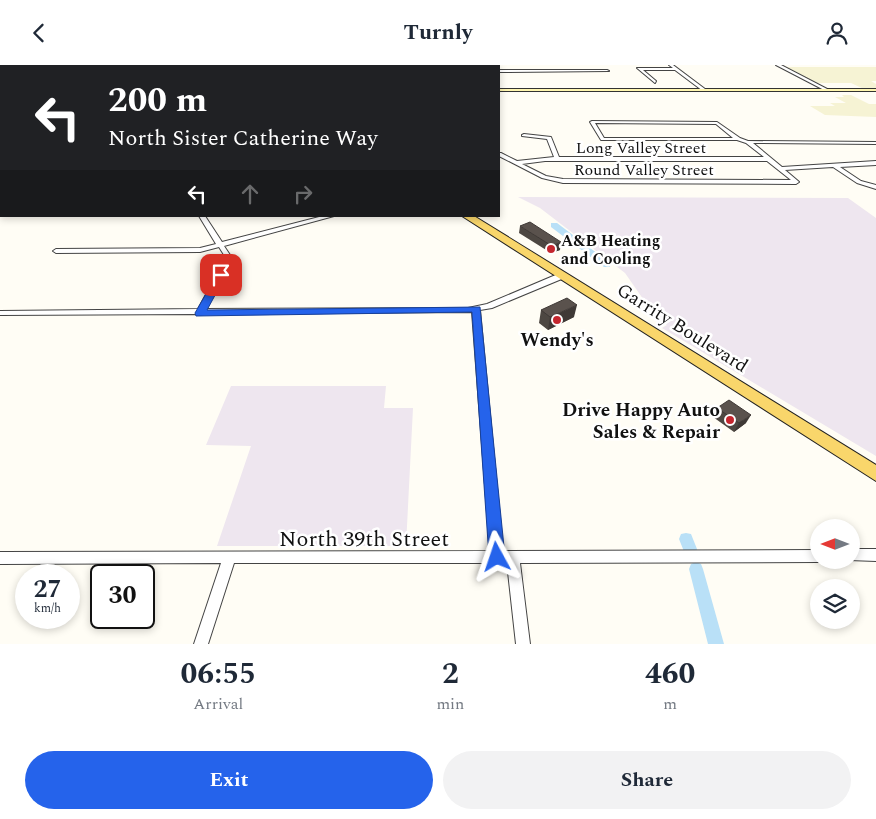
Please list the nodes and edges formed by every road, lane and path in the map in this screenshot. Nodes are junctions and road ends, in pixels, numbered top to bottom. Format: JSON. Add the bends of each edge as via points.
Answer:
{"nodes":[{"id":1,"x":635,"y":65,"type":"edge"},
{"id":2,"x":671,"y":65,"type":"edge"},
{"id":3,"x":778,"y":65,"type":"edge"},
{"id":4,"x":640,"y":69,"type":"junction"},
{"id":5,"x":676,"y":69,"type":"junction"},
{"id":6,"x":500,"y":71,"type":"edge"},
{"id":7,"x":607,"y":71,"type":"dead end"},
{"id":8,"x":655,"y":82,"type":"dead end"},
{"id":9,"x":500,"y":90,"type":"edge"},
{"id":10,"x":704,"y":90,"type":"junction"},
{"id":11,"x":827,"y":90,"type":"junction"},
{"id":12,"x":876,"y":90,"type":"edge"},
{"id":13,"x":524,"y":135,"type":"dead end"},
{"id":14,"x":738,"y":139,"type":"junction"},
{"id":15,"x":748,"y":142,"type":"junction"},
{"id":16,"x":876,"y":143,"type":"edge"},
{"id":17,"x":500,"y":155,"type":"edge"},
{"id":18,"x":557,"y":159,"type":"junction"},
{"id":19,"x":768,"y":159,"type":"junction"},
{"id":20,"x":515,"y":163,"type":"junction"},
{"id":21,"x":876,"y":163,"type":"edge"},
{"id":22,"x":835,"y":166,"type":"junction"},
{"id":23,"x":780,"y":169,"type":"junction"},
{"id":24,"x":796,"y":182,"type":"joint"},
{"id":25,"x":876,"y":187,"type":"edge"},
{"id":26,"x":203,"y":217,"type":"edge"},
{"id":27,"x":323,"y":217,"type":"edge"},
{"id":28,"x":469,"y":217,"type":"edge"},
{"id":29,"x":222,"y":245,"type":"junction"},
{"id":30,"x":56,"y":251,"type":"dead end"},
{"id":31,"x":560,"y":276,"type":"junction"},
{"id":32,"x":476,"y":309,"type":"junction"},
{"id":33,"x":0,"y":313,"type":"edge"},
{"id":34,"x":200,"y":313,"type":"junction"},
{"id":35,"x":876,"y":474,"type":"edge"},
{"id":36,"x":810,"y":555,"type":"edge"},
{"id":37,"x":860,"y":555,"type":"edge"},
{"id":38,"x":876,"y":555,"type":"edge"},
{"id":39,"x":229,"y":557,"type":"junction"},
{"id":40,"x":497,"y":557,"type":"junction"},
{"id":41,"x":513,"y":557,"type":"junction"},
{"id":42,"x":0,"y":558,"type":"edge"},
{"id":43,"x":201,"y":644,"type":"edge"},
{"id":44,"x":523,"y":644,"type":"edge"}],
"edges":[{"from":1,"to":4,"type":"street"},
{"from":2,"to":5,"type":"street"},
{"from":3,"to":11,"type":"street"},
{"from":4,"to":5,"type":"street"},
{"from":4,"to":8,"type":"street"},
{"from":5,"to":10,"type":"street"},
{"from":6,"to":7,"type":"street"},
{"from":9,"to":10,"type":"main road"},
{"from":10,"to":11,"type":"main road"},
{"from":11,"to":12,"type":"main road"},
{"from":13,"to":18,"type":"street","via":[[548,138]]},
{"from":14,"to":14,"type":"street","via":[[717,123],[592,122],[603,139]]},
{"from":14,"to":15,"type":"street"},
{"from":15,"to":16,"type":"street"},
{"from":15,"to":19,"type":"street"},
{"from":17,"to":20,"type":"street","name":"Round Valley Street"},
{"from":18,"to":19,"type":"street","name":"Long Valley Street"},
{"from":18,"to":20,"type":"street","name":"Long Valley Street"},
{"from":19,"to":23,"type":"street"},
{"from":20,"to":24,"type":"street","name":"Round Valley Street","via":[[544,177],[563,181]]},
{"from":21,"to":22,"type":"street"},
{"from":22,"to":23,"type":"street"},
{"from":22,"to":25,"type":"street","via":[[859,182]]},
{"from":23,"to":24,"type":"street"},
{"from":26,"to":29,"type":"street"},
{"from":27,"to":29,"type":"street"},
{"from":28,"to":31,"type":"main road","name":"Garrity Boulevard"},
{"from":29,"to":30,"type":"street","via":[[200,250]]},
{"from":29,"to":34,"type":"street","via":[[229,258],[227,265]]},
{"from":31,"to":32,"type":"street"},
{"from":31,"to":35,"type":"main road","name":"Garrity Boulevard"},
{"from":32,"to":34,"type":"street"},
{"from":32,"to":40,"type":"street"},
{"from":33,"to":34,"type":"street"},
{"from":36,"to":41,"type":"street","name":"North 39th Street"},
{"from":37,"to":38,"type":"street"},
{"from":39,"to":40,"type":"street","name":"North 39th Street"},
{"from":39,"to":42,"type":"street","name":"North 39th Street"},
{"from":39,"to":43,"type":"street"},
{"from":40,"to":41,"type":"street","name":"North 39th Street"},
{"from":41,"to":44,"type":"street"}]}
